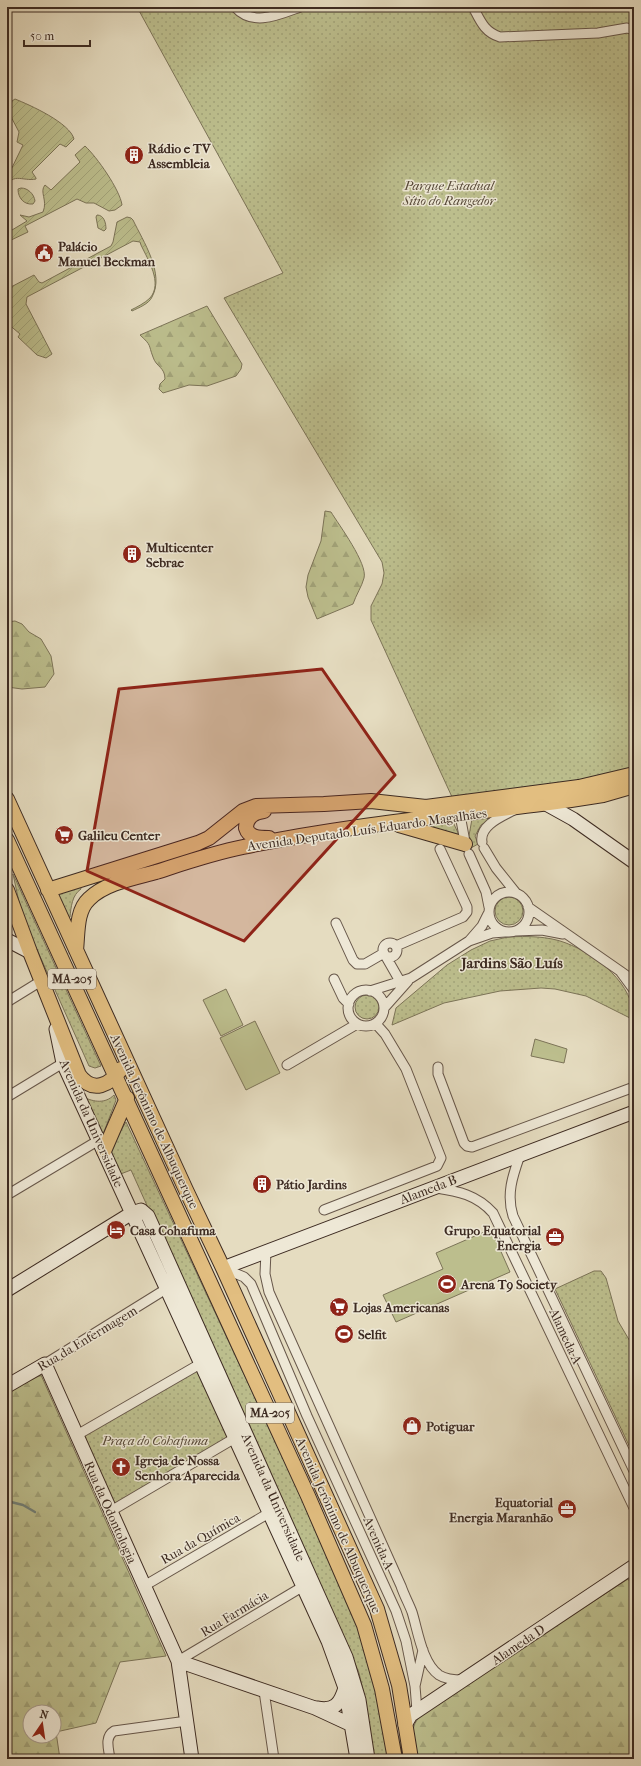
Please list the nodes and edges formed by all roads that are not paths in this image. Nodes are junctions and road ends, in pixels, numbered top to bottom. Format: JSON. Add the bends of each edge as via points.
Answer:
{"nodes":[{"id":1,"x":234,"y":7,"type":"edge"},
{"id":2,"x":300,"y":7,"type":"edge"},
{"id":3,"x":473,"y":7,"type":"edge"},
{"id":4,"x":634,"y":30,"type":"edge"},
{"id":5,"x":634,"y":774,"type":"edge"},
{"id":6,"x":634,"y":786,"type":"edge"},
{"id":7,"x":7,"y":799,"type":"edge"},
{"id":8,"x":571,"y":800,"type":"junction"},
{"id":9,"x":371,"y":801,"type":"junction"},
{"id":10,"x":546,"y":804,"type":"junction"},
{"id":11,"x":519,"y":807,"type":"junction"},
{"id":12,"x":460,"y":815,"type":"junction"},
{"id":13,"x":573,"y":819,"type":"junction"},
{"id":14,"x":393,"y":823,"type":"junction"},
{"id":15,"x":319,"y":833,"type":"junction"},
{"id":16,"x":7,"y":840,"type":"edge"},
{"id":17,"x":467,"y":849,"type":"junction"},
{"id":18,"x":440,"y":850,"type":"dead end"},
{"id":19,"x":7,"y":854,"type":"edge"},
{"id":20,"x":634,"y":862,"type":"edge"},
{"id":21,"x":27,"y":882,"type":"junction"},
{"id":22,"x":7,"y":890,"type":"edge"},
{"id":23,"x":48,"y":890,"type":"junction"},
{"id":24,"x":516,"y":892,"type":"junction"},
{"id":25,"x":528,"y":907,"type":"junction"},
{"id":26,"x":10,"y":910,"type":"edge"},
{"id":27,"x":489,"y":910,"type":"junction"},
{"id":28,"x":336,"y":923,"type":"dead end"},
{"id":29,"x":509,"y":931,"type":"junction"},
{"id":30,"x":571,"y":938,"type":"junction"},
{"id":31,"x":7,"y":940,"type":"edge"},
{"id":32,"x":468,"y":941,"type":"junction"},
{"id":33,"x":76,"y":951,"type":"junction"},
{"id":34,"x":30,"y":952,"type":"junction"},
{"id":35,"x":384,"y":954,"type":"junction"},
{"id":36,"x":620,"y":971,"type":"junction"},
{"id":37,"x":411,"y":978,"type":"junction"},
{"id":38,"x":41,"y":981,"type":"junction"},
{"id":39,"x":634,"y":981,"type":"edge"},
{"id":40,"x":401,"y":982,"type":"junction"},
{"id":41,"x":634,"y":990,"type":"edge"},
{"id":42,"x":370,"y":991,"type":"junction"},
{"id":43,"x":7,"y":1002,"type":"edge"},
{"id":44,"x":52,"y":1008,"type":"junction"},
{"id":45,"x":384,"y":1008,"type":"junction"},
{"id":46,"x":358,"y":1024,"type":"junction"},
{"id":47,"x":376,"y":1024,"type":"junction"},
{"id":48,"x":127,"y":1061,"type":"junction"},
{"id":49,"x":63,"y":1063,"type":"junction"},
{"id":50,"x":287,"y":1065,"type":"dead end"},
{"id":51,"x":438,"y":1067,"type":"dead end"},
{"id":52,"x":116,"y":1076,"type":"junction"},
{"id":53,"x":634,"y":1087,"type":"edge"},
{"id":54,"x":7,"y":1097,"type":"edge"},
{"id":55,"x":126,"y":1098,"type":"junction"},
{"id":56,"x":634,"y":1112,"type":"edge"},
{"id":57,"x":101,"y":1146,"type":"junction"},
{"id":58,"x":520,"y":1155,"type":"junction"},
{"id":59,"x":434,"y":1187,"type":"junction"},
{"id":60,"x":7,"y":1195,"type":"edge"},
{"id":61,"x":324,"y":1210,"type":"dead end"},
{"id":62,"x":132,"y":1213,"type":"junction"},
{"id":63,"x":266,"y":1251,"type":"junction"},
{"id":64,"x":223,"y":1268,"type":"junction"},
{"id":65,"x":166,"y":1289,"type":"junction"},
{"id":66,"x":7,"y":1290,"type":"edge"},
{"id":67,"x":45,"y":1364,"type":"junction"},
{"id":68,"x":200,"y":1364,"type":"junction"},
{"id":69,"x":7,"y":1386,"type":"edge"},
{"id":70,"x":219,"y":1390,"type":"junction"},
{"id":71,"x":227,"y":1407,"type":"junction"},
{"id":72,"x":321,"y":1409,"type":"junction"},
{"id":73,"x":307,"y":1416,"type":"junction"},
{"id":74,"x":77,"y":1435,"type":"junction"},
{"id":75,"x":234,"y":1438,"type":"junction"},
{"id":76,"x":634,"y":1471,"type":"edge"},
{"id":77,"x":634,"y":1508,"type":"edge"},
{"id":78,"x":111,"y":1512,"type":"junction"},
{"id":79,"x":269,"y":1513,"type":"junction"},
{"id":80,"x":633,"y":1565,"type":"edge"},
{"id":81,"x":144,"y":1586,"type":"junction"},
{"id":82,"x":302,"y":1587,"type":"junction"},
{"id":83,"x":423,"y":1650,"type":"junction"},
{"id":84,"x":178,"y":1661,"type":"junction"},
{"id":85,"x":463,"y":1680,"type":"junction"},
{"id":86,"x":414,"y":1686,"type":"junction"},
{"id":87,"x":351,"y":1688,"type":"junction"},
{"id":88,"x":264,"y":1691,"type":"junction"},
{"id":89,"x":315,"y":1708,"type":"junction"},
{"id":90,"x":417,"y":1711,"type":"junction"},
{"id":91,"x":187,"y":1721,"type":"junction"},
{"id":92,"x":405,"y":1725,"type":"junction"},
{"id":93,"x":357,"y":1726,"type":"junction"},
{"id":94,"x":110,"y":1759,"type":"edge"},
{"id":95,"x":192,"y":1759,"type":"edge"},
{"id":96,"x":274,"y":1759,"type":"edge"},
{"id":97,"x":357,"y":1759,"type":"edge"},
{"id":98,"x":368,"y":1759,"type":"edge"},
{"id":99,"x":395,"y":1759,"type":"edge"},
{"id":100,"x":411,"y":1759,"type":"edge"}],
"edges":[{"from":1,"to":2,"type":"street","via":[[247,17],[266,18]]},
{"from":3,"to":4,"type":"street","via":[[483,27],[500,37],[598,33],[626,28]]},
{"from":5,"to":9,"type":"main road","name":"Avenida Deputado Luís Eduardo Magalhães","via":[[579,787],[426,807]]},
{"from":6,"to":8,"type":"main road","name":"Avenida Deputado Luís Eduardo Magalhães","via":[[603,795]]},
{"from":7,"to":23,"type":"main road","name":"Avenida Jerônimo de Albuquerque","number":"MA-205"},
{"from":8,"to":10,"type":"main road","name":"Avenida Deputado Luís Eduardo Magalhães"},
{"from":8,"to":13,"type":"street","via":[[567,811]]},
{"from":9,"to":15,"type":"main road","via":[[323,808],[258,812],[250,817],[246,826],[249,834],[257,837]]},
{"from":9,"to":23,"type":"main road","name":"Avenida Deputado Luís Eduardo Magalhães","via":[[251,807],[239,813],[209,838],[198,843]]},
{"from":10,"to":11,"type":"main road","name":"Avenida Deputado Luís Eduardo Magalhães"},
{"from":10,"to":13,"type":"street"},
{"from":11,"to":12,"type":"main road","name":"Avenida Deputado Luís Eduardo Magalhães"},
{"from":11,"to":24,"type":"street","via":[[486,828],[482,837],[483,845],[496,868]]},
{"from":12,"to":14,"type":"main road","name":"Avenida Deputado Luís Eduardo Magalhães"},
{"from":12,"to":17,"type":"street"},
{"from":13,"to":20,"type":"street"},
{"from":14,"to":15,"type":"main road","name":"Avenida Deputado Luís Eduardo Magalhães"},
{"from":14,"to":17,"type":"main road"},
{"from":15,"to":33,"type":"main road","name":"Avenida Deputado Luís Eduardo Magalhães","via":[[209,855],[101,891],[92,896],[83,907]]},
{"from":16,"to":21,"type":"main road","name":"Avenida Jerônimo de Albuquerque","number":"MA-205"},
{"from":17,"to":27,"type":"street","via":[[486,892]]},
{"from":18,"to":35,"type":"street","via":[[467,912],[463,917],[396,946],[396,953],[393,956]]},
{"from":19,"to":21,"type":"main road"},
{"from":21,"to":52,"type":"main road","name":"Avenida Jerônimo de Albuquerque","number":"MA-205"},
{"from":22,"to":26,"type":"main road","name":"Avenida da Universidade"},
{"from":23,"to":33,"type":"main road","name":"Avenida Jerônimo de Albuquerque","number":"MA-205"},
{"from":24,"to":25,"type":"street","via":[[526,901]]},
{"from":24,"to":27,"type":"street","via":[[509,891],[496,896]]},
{"from":25,"to":29,"type":"street","via":[[527,920],[519,929]]},
{"from":25,"to":30,"type":"street"},
{"from":26,"to":34,"type":"main road","name":"Avenida da Universidade"},
{"from":27,"to":29,"type":"street","via":[[494,925]]},
{"from":27,"to":32,"type":"street","via":[[482,926]]},
{"from":28,"to":35,"type":"street","via":[[356,964],[365,964]]},
{"from":29,"to":30,"type":"street","via":[[553,932]]},
{"from":29,"to":32,"type":"street","via":[[492,933]]},
{"from":30,"to":36,"type":"street"},
{"from":31,"to":34,"type":"street"},
{"from":32,"to":37,"type":"street"},
{"from":33,"to":48,"type":"main road","name":"Avenida Jerônimo de Albuquerque","number":"MA-205"},
{"from":34,"to":38,"type":"main road","name":"Avenida da Universidade"},
{"from":35,"to":40,"type":"street"},
{"from":36,"to":39,"type":"street"},
{"from":36,"to":41,"type":"street"},
{"from":37,"to":40,"type":"street"},
{"from":37,"to":45,"type":"street"},
{"from":38,"to":43,"type":"street"},
{"from":38,"to":44,"type":"main road","name":"Avenida da Universidade"},
{"from":40,"to":42,"type":"street"},
{"from":42,"to":45,"type":"street","via":[[380,997]]},
{"from":42,"to":46,"type":"street","via":[[359,992],[352,1000],[349,1013]]},
{"from":44,"to":49,"type":"street","name":"Avenida da Universidade"},
{"from":44,"to":52,"type":"main road","name":"Avenida da Universidade","via":[[82,1079],[100,1085]]},
{"from":45,"to":47,"type":"street","via":[[384,1014]]},
{"from":46,"to":47,"type":"street"},
{"from":46,"to":50,"type":"street"},
{"from":47,"to":61,"type":"street","via":[[406,1069],[441,1158],[437,1166]]},
{"from":48,"to":52,"type":"main road","name":"Avenida da Universidade"},
{"from":48,"to":64,"type":"main road","name":"Avenida Jerônimo de Albuquerque","number":"MA-205"},
{"from":49,"to":54,"type":"street"},
{"from":49,"to":57,"type":"street","name":"Avenida da Universidade"},
{"from":51,"to":53,"type":"street","via":[[438,1074],[467,1146]]},
{"from":52,"to":55,"type":"main road","name":"Avenida Jerônimo de Albuquerque","number":"MA-205"},
{"from":55,"to":57,"type":"main road"},
{"from":55,"to":99,"type":"main road","name":"Avenida Jerônimo de Albuquerque","number":"MA-205","via":[[308,1496],[364,1625],[382,1689]]},
{"from":56,"to":58,"type":"street","name":"Alameda B"},
{"from":57,"to":60,"type":"street"},
{"from":57,"to":62,"type":"street","name":"Avenida da Universidade"},
{"from":58,"to":59,"type":"street","name":"Alameda B"},
{"from":58,"to":76,"type":"street","name":"Alameda A","via":[[510,1191],[509,1200],[513,1216]]},
{"from":59,"to":63,"type":"street","name":"Alameda B"},
{"from":59,"to":77,"type":"street","name":"Alameda A","via":[[466,1194],[481,1202],[493,1213]]},
{"from":62,"to":65,"type":"street","name":"Avenida da Universidade"},
{"from":62,"to":66,"type":"street"},
{"from":62,"to":70,"type":"street","name":"Avenida da Universidade","via":[[141,1210],[148,1216]]},
{"from":63,"to":64,"type":"street","name":"Alameda B"},
{"from":63,"to":72,"type":"street","name":"Avenida A","via":[[265,1274],[268,1292]]},
{"from":64,"to":73,"type":"street","name":"Avenida A","via":[[244,1277],[251,1284]]},
{"from":64,"to":92,"type":"main road","name":"Avenida Jerônimo de Albuquerque","number":"MA-205","via":[[377,1609],[394,1666]]},
{"from":65,"to":67,"type":"street","name":"Rua da Enfermagem"},
{"from":65,"to":68,"type":"street","name":"Avenida da Universidade"},
{"from":67,"to":69,"type":"street","name":"Rua da Enfermagem"},
{"from":67,"to":74,"type":"street","name":"Rua da Odontologia"},
{"from":68,"to":70,"type":"street","name":"Avenida da Universidade"},
{"from":68,"to":74,"type":"street"},
{"from":70,"to":71,"type":"street","name":"Avenida da Universidade"},
{"from":71,"to":75,"type":"street","name":"Avenida da Universidade"},
{"from":71,"to":87,"type":"street","name":"Avenida da Universidade","via":[[338,1639]]},
{"from":72,"to":73,"type":"street"},
{"from":72,"to":83,"type":"street","name":"Avenida A","via":[[401,1586]]},
{"from":73,"to":86,"type":"street","name":"Avenida A","via":[[398,1617],[406,1641]]},
{"from":74,"to":78,"type":"street","name":"Rua da Odontologia"},
{"from":75,"to":78,"type":"street"},
{"from":75,"to":79,"type":"street","name":"Avenida da Universidade"},
{"from":78,"to":81,"type":"street","name":"Rua da Odontologia"},
{"from":79,"to":81,"type":"street","name":"Rua da Química"},
{"from":79,"to":82,"type":"street","name":"Avenida da Universidade"},
{"from":80,"to":85,"type":"street","name":"Alameda D"},
{"from":81,"to":84,"type":"street","name":"Rua da Odontologia"},
{"from":82,"to":84,"type":"street","name":"Rua Farmácia"},
{"from":82,"to":87,"type":"street","name":"Avenida da Universidade"},
{"from":83,"to":85,"type":"street","name":"Avenida A","via":[[440,1676]]},
{"from":83,"to":86,"type":"street","name":"Avenida A"},
{"from":84,"to":88,"type":"street"},
{"from":84,"to":91,"type":"street","name":"Rua da Odontologia"},
{"from":85,"to":90,"type":"street","name":"Alameda D"},
{"from":86,"to":90,"type":"street","name":"Avenida A"},
{"from":87,"to":89,"type":"street","via":[[337,1705],[326,1709]]},
{"from":87,"to":93,"type":"street","name":"Avenida da Universidade"},
{"from":88,"to":89,"type":"street"},
{"from":88,"to":96,"type":"street"},
{"from":89,"to":93,"type":"street"},
{"from":90,"to":92,"type":"street","name":"Alameda D","via":[[408,1718]]},
{"from":91,"to":94,"type":"street","via":[[114,1731],[109,1736]]},
{"from":91,"to":95,"type":"street","name":"Rua da Odontologia"},
{"from":92,"to":100,"type":"main road","name":"Avenida Jerônimo de Albuquerque","number":"MA-205"},
{"from":93,"to":97,"type":"street","name":"Avenida da Universidade"},
{"from":93,"to":98,"type":"street","name":"Avenida da Universidade"}]}
